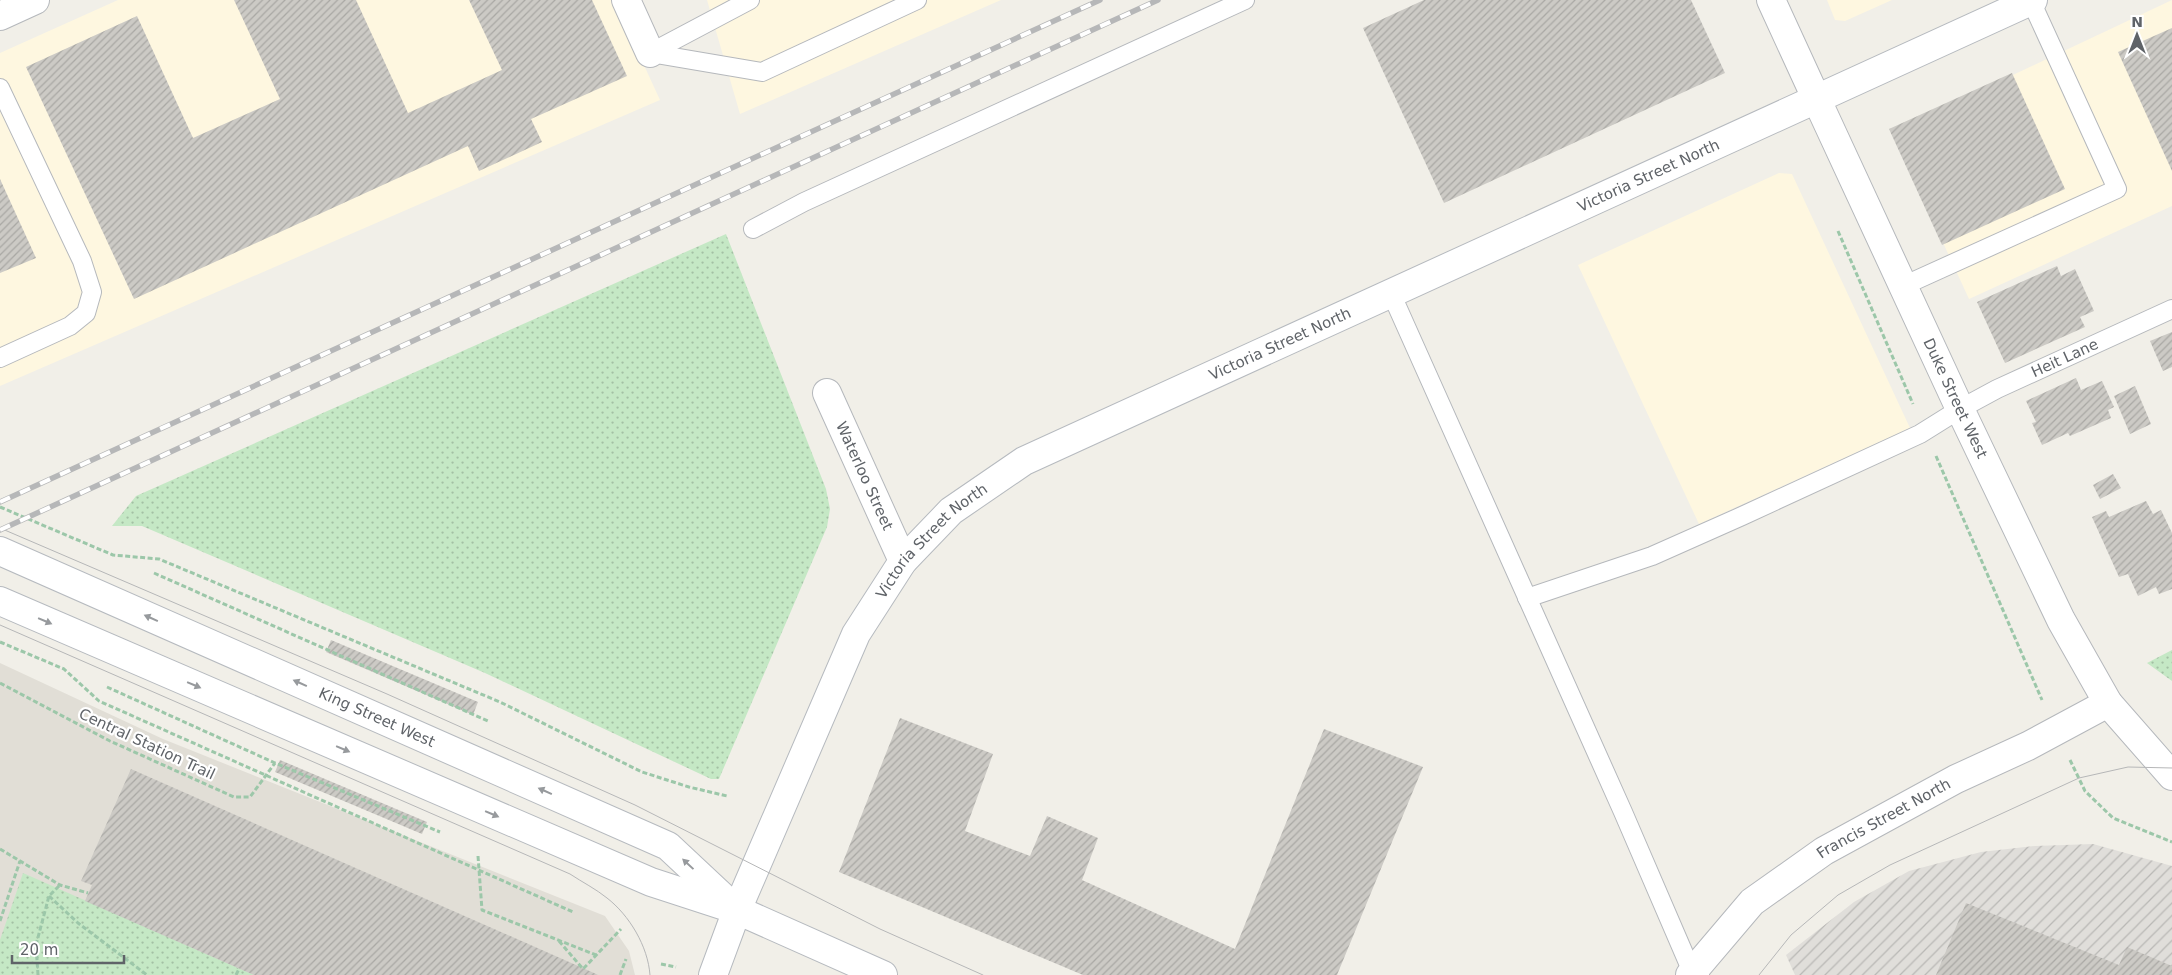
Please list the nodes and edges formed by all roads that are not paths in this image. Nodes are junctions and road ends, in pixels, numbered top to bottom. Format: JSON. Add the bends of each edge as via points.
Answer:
{"nodes":[{"id":1,"x":35,"y":0,"type":"edge"},
{"id":2,"x":626,"y":0,"type":"edge"},
{"id":3,"x":750,"y":0,"type":"edge"},
{"id":4,"x":917,"y":0,"type":"edge"},
{"id":5,"x":1245,"y":0,"type":"edge"},
{"id":6,"x":1771,"y":0,"type":"edge"},
{"id":7,"x":2032,"y":0,"type":"edge"},
{"id":8,"x":0,"y":16,"type":"edge"},
{"id":9,"x":650,"y":53,"type":"junction"},
{"id":10,"x":0,"y":88,"type":"edge"},
{"id":11,"x":1816,"y":98,"type":"junction"},
{"id":12,"x":753,"y":230,"type":"dead end"},
{"id":13,"x":1903,"y":286,"type":"junction"},
{"id":14,"x":1391,"y":293,"type":"junction"},
{"id":15,"x":2172,"y":309,"type":"edge"},
{"id":16,"x":0,"y":358,"type":"edge"},
{"id":17,"x":827,"y":392,"type":"dead end"},
{"id":18,"x":1960,"y":409,"type":"junction"},
{"id":19,"x":0,"y":551,"type":"edge"},
{"id":20,"x":903,"y":561,"type":"junction"},
{"id":21,"x":1527,"y":598,"type":"junction"},
{"id":22,"x":0,"y":601,"type":"edge"},
{"id":23,"x":2108,"y":703,"type":"junction"},
{"id":24,"x":2172,"y":776,"type":"edge"},
{"id":25,"x":736,"y":910,"type":"junction"},
{"id":26,"x":1694,"y":974,"type":"edge"},
{"id":27,"x":713,"y":975,"type":"edge"},
{"id":28,"x":883,"y":975,"type":"edge"}],
"edges":[{"from":1,"to":8,"type":"main road"},
{"from":2,"to":9,"type":"main road"},
{"from":3,"to":9,"type":"lane"},
{"from":4,"to":9,"type":"lane","via":[[762,72]]},
{"from":5,"to":12,"type":"lane","via":[[804,202]]},
{"from":6,"to":11,"type":"main road","name":"Duke Street West"},
{"from":7,"to":11,"type":"main road","name":"Victoria Street North"},
{"from":7,"to":13,"type":"lane","via":[[2117,189]]},
{"from":10,"to":16,"type":"lane","via":[[82,261],[92,292],[86,312],[70,326]]},
{"from":11,"to":13,"type":"main road","name":"Duke Street West"},
{"from":11,"to":14,"type":"main road","name":"Victoria Street North"},
{"from":13,"to":18,"type":"main road","name":"Duke Street West"},
{"from":14,"to":20,"type":"main road","name":"Victoria Street North","via":[[1024,461],[951,511]]},
{"from":14,"to":21,"type":"lane"},
{"from":15,"to":18,"type":"lane","name":"Heit Lane"},
{"from":17,"to":20,"type":"main road","name":"Waterloo Street"},
{"from":18,"to":21,"type":"lane","name":"Heit Lane","via":[[1920,434],[1652,556]]},
{"from":18,"to":23,"type":"main road","name":"Duke Street West","via":[[2061,620]]},
{"from":25,"to":19,"type":"main road","name":"King Street West","one_way":true,"via":[[668,846]]},
{"from":20,"to":25,"type":"main road","name":"Victoria Street North","via":[[856,634]]},
{"from":21,"to":26,"type":"lane"},
{"from":22,"to":25,"type":"main road","name":"King Street West","one_way":true,"via":[[651,882]]},
{"from":23,"to":24,"type":"main road","name":"Duke Street West"},
{"from":23,"to":26,"type":"main road","name":"Francis Street North","via":[[2028,746],[1956,779],[1824,851],[1752,902]]},
{"from":25,"to":27,"type":"main road","name":"Victoria Street North"},
{"from":25,"to":28,"type":"main road","name":"King Street West"}]}
